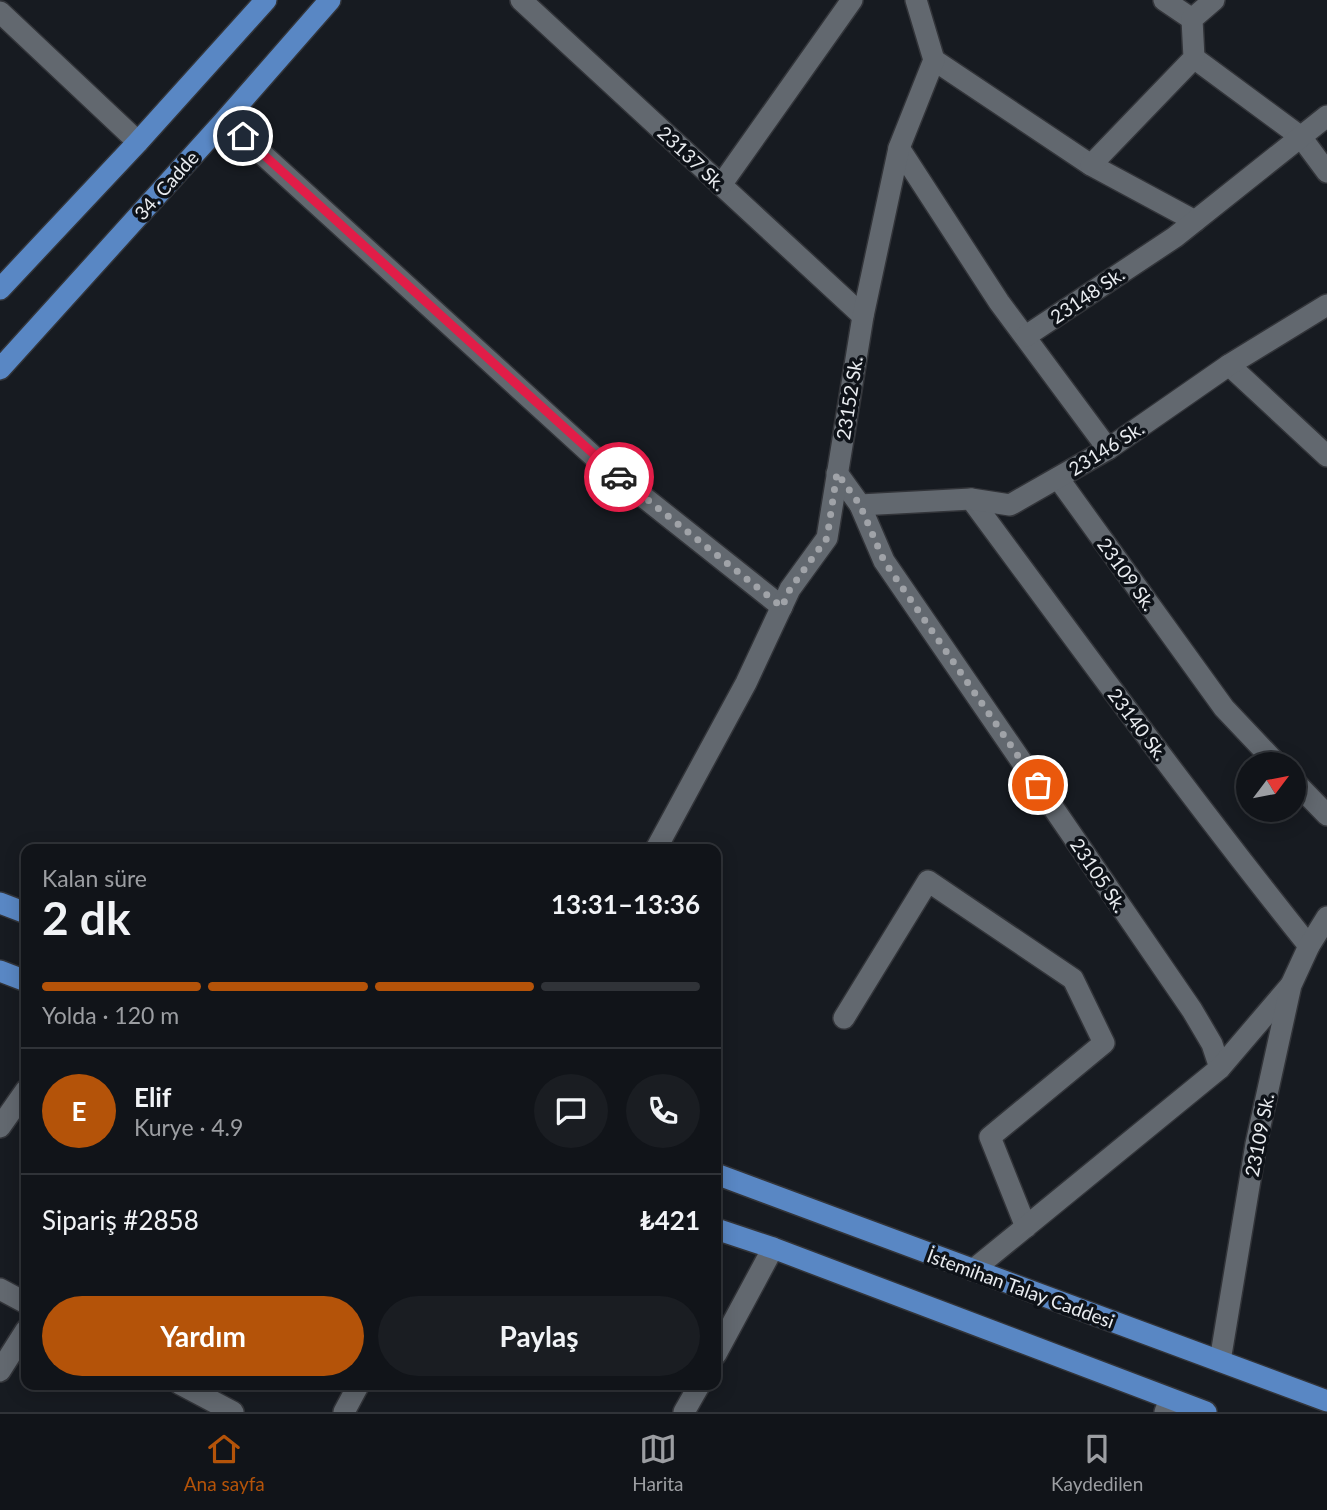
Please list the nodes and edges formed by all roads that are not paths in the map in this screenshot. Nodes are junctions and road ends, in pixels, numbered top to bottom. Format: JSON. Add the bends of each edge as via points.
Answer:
{"nodes":[{"id":1,"x":265,"y":0,"type":"edge"},
{"id":2,"x":330,"y":0,"type":"edge"},
{"id":3,"x":521,"y":0,"type":"edge"},
{"id":4,"x":852,"y":0,"type":"edge"},
{"id":5,"x":916,"y":0,"type":"edge"},
{"id":6,"x":1164,"y":0,"type":"edge"},
{"id":7,"x":1214,"y":0,"type":"edge"},
{"id":8,"x":0,"y":12,"type":"edge"},
{"id":9,"x":1192,"y":19,"type":"junction"},
{"id":10,"x":1194,"y":58,"type":"junction"},
{"id":11,"x":934,"y":60,"type":"junction"},
{"id":12,"x":1327,"y":116,"type":"edge"},
{"id":13,"x":225,"y":120,"type":"junction"},
{"id":14,"x":1301,"y":137,"type":"junction"},
{"id":15,"x":138,"y":142,"type":"junction"},
{"id":16,"x":899,"y":148,"type":"junction"},
{"id":17,"x":1091,"y":165,"type":"junction"},
{"id":18,"x":1327,"y":172,"type":"edge"},
{"id":19,"x":721,"y":185,"type":"junction"},
{"id":20,"x":1195,"y":221,"type":"junction"},
{"id":21,"x":0,"y":289,"type":"edge"},
{"id":22,"x":1327,"y":305,"type":"edge"},
{"id":23,"x":863,"y":316,"type":"junction"},
{"id":24,"x":1026,"y":336,"type":"junction"},
{"id":25,"x":1228,"y":365,"type":"junction"},
{"id":26,"x":0,"y":369,"type":"edge"},
{"id":27,"x":1108,"y":449,"type":"junction"},
{"id":28,"x":1327,"y":456,"type":"edge"},
{"id":29,"x":837,"y":473,"type":"junction"},
{"id":30,"x":1058,"y":478,"type":"junction"},
{"id":31,"x":971,"y":499,"type":"junction"},
{"id":32,"x":860,"y":505,"type":"junction"},
{"id":33,"x":782,"y":607,"type":"junction"},
{"id":34,"x":1266,"y":752,"type":"edge"},
{"id":35,"x":1306,"y":793,"type":"edge"},
{"id":36,"x":1327,"y":815,"type":"edge"},
{"id":37,"x":659,"y":844,"type":"edge"},
{"id":38,"x":0,"y":904,"type":"edge"},
{"id":39,"x":21,"y":911,"type":"edge"},
{"id":40,"x":1327,"y":917,"type":"edge"},
{"id":41,"x":1309,"y":946,"type":"junction"},
{"id":42,"x":0,"y":971,"type":"edge"},
{"id":43,"x":21,"y":979,"type":"edge"},
{"id":44,"x":1291,"y":985,"type":"junction"},
{"id":45,"x":844,"y":1018,"type":"dead end"},
{"id":46,"x":1220,"y":1068,"type":"junction"},
{"id":47,"x":21,"y":1097,"type":"edge"},
{"id":48,"x":0,"y":1127,"type":"edge"},
{"id":49,"x":721,"y":1176,"type":"edge"},
{"id":50,"x":1026,"y":1227,"type":"junction"},
{"id":51,"x":721,"y":1231,"type":"edge"},
{"id":52,"x":773,"y":1248,"type":"junction"},
{"id":53,"x":973,"y":1270,"type":"junction"},
{"id":54,"x":0,"y":1289,"type":"edge"},
{"id":55,"x":21,"y":1300,"type":"edge"},
{"id":56,"x":21,"y":1337,"type":"edge"},
{"id":57,"x":721,"y":1345,"type":"edge"},
{"id":58,"x":1220,"y":1362,"type":"junction"},
{"id":59,"x":0,"y":1371,"type":"edge"},
{"id":60,"x":191,"y":1390,"type":"edge"},
{"id":61,"x":356,"y":1390,"type":"edge"},
{"id":62,"x":696,"y":1390,"type":"edge"},
{"id":63,"x":1327,"y":1401,"type":"edge"},
{"id":64,"x":1168,"y":1405,"type":"edge"},
{"id":65,"x":233,"y":1412,"type":"edge"},
{"id":66,"x":344,"y":1412,"type":"edge"},
{"id":67,"x":684,"y":1412,"type":"edge"},
{"id":68,"x":1206,"y":1412,"type":"edge"}],
"edges":[{"from":1,"to":15,"type":"main road"},
{"from":2,"to":13,"type":"main road","name":"34. Cadde"},
{"from":3,"to":19,"type":"street","name":"23137 Sk."},
{"from":4,"to":19,"type":"street"},
{"from":5,"to":11,"type":"street"},
{"from":6,"to":9,"type":"street"},
{"from":7,"to":9,"type":"street"},
{"from":8,"to":15,"type":"street"},
{"from":9,"to":10,"type":"street"},
{"from":10,"to":14,"type":"street"},
{"from":10,"to":17,"type":"street"},
{"from":11,"to":16,"type":"street","name":"23152 Sk."},
{"from":11,"to":17,"type":"street"},
{"from":12,"to":14,"type":"street","name":"23148 Sk."},
{"from":13,"to":26,"type":"main road","name":"34. Cadde"},
{"from":13,"to":33,"type":"street","via":[[602,464]]},
{"from":14,"to":18,"type":"street"},
{"from":14,"to":20,"type":"street","name":"23148 Sk."},
{"from":15,"to":21,"type":"main road"},
{"from":16,"to":23,"type":"street","name":"23152 Sk."},
{"from":16,"to":24,"type":"street"},
{"from":17,"to":20,"type":"street"},
{"from":19,"to":23,"type":"street","name":"23137 Sk."},
{"from":20,"to":24,"type":"street","name":"23148 Sk."},
{"from":22,"to":25,"type":"street","name":"23146 Sk."},
{"from":23,"to":29,"type":"street","name":"23152 Sk."},
{"from":24,"to":27,"type":"street"},
{"from":25,"to":27,"type":"street","name":"23146 Sk."},
{"from":25,"to":28,"type":"street"},
{"from":27,"to":30,"type":"street","name":"23146 Sk."},
{"from":29,"to":32,"type":"street","name":"23105 Sk."},
{"from":29,"to":33,"type":"street","name":"23152 Sk.","via":[[827,538]]},
{"from":30,"to":31,"type":"street","name":"23146 Sk.","via":[[1010,505]]},
{"from":30,"to":34,"type":"street","name":"23109 Sk.","via":[[1224,708]]},
{"from":31,"to":32,"type":"street","name":"23146 Sk."},
{"from":31,"to":41,"type":"street","name":"23140 Sk."},
{"from":32,"to":46,"type":"street","name":"23105 Sk.","via":[[884,561],[1192,1010]]},
{"from":33,"to":37,"type":"street","name":"23152 Sk."},
{"from":35,"to":36,"type":"street"},
{"from":38,"to":39,"type":"main road"},
{"from":40,"to":41,"type":"street","name":"23109 Sk."},
{"from":41,"to":44,"type":"street","name":"23109 Sk."},
{"from":42,"to":43,"type":"main road"},
{"from":44,"to":46,"type":"street"},
{"from":44,"to":58,"type":"street","name":"23109 Sk.","via":[[1256,1144]]},
{"from":45,"to":50,"type":"street","via":[[928,881],[1073,979],[1104,1043],[990,1137]]},
{"from":46,"to":50,"type":"street"},
{"from":47,"to":48,"type":"street"},
{"from":49,"to":53,"type":"main road","name":"İstemihan Talay Caddesi"},
{"from":50,"to":53,"type":"street"},
{"from":51,"to":52,"type":"main road"},
{"from":52,"to":57,"type":"street"},
{"from":52,"to":64,"type":"main road"},
{"from":53,"to":58,"type":"main road","name":"İstemihan Talay Caddesi"},
{"from":54,"to":55,"type":"street"},
{"from":56,"to":59,"type":"street"},
{"from":58,"to":63,"type":"main road","name":"İstemihan Talay Caddesi"},
{"from":60,"to":65,"type":"street"},
{"from":61,"to":66,"type":"street"},
{"from":62,"to":67,"type":"street"},
{"from":64,"to":68,"type":"main road"}]}
